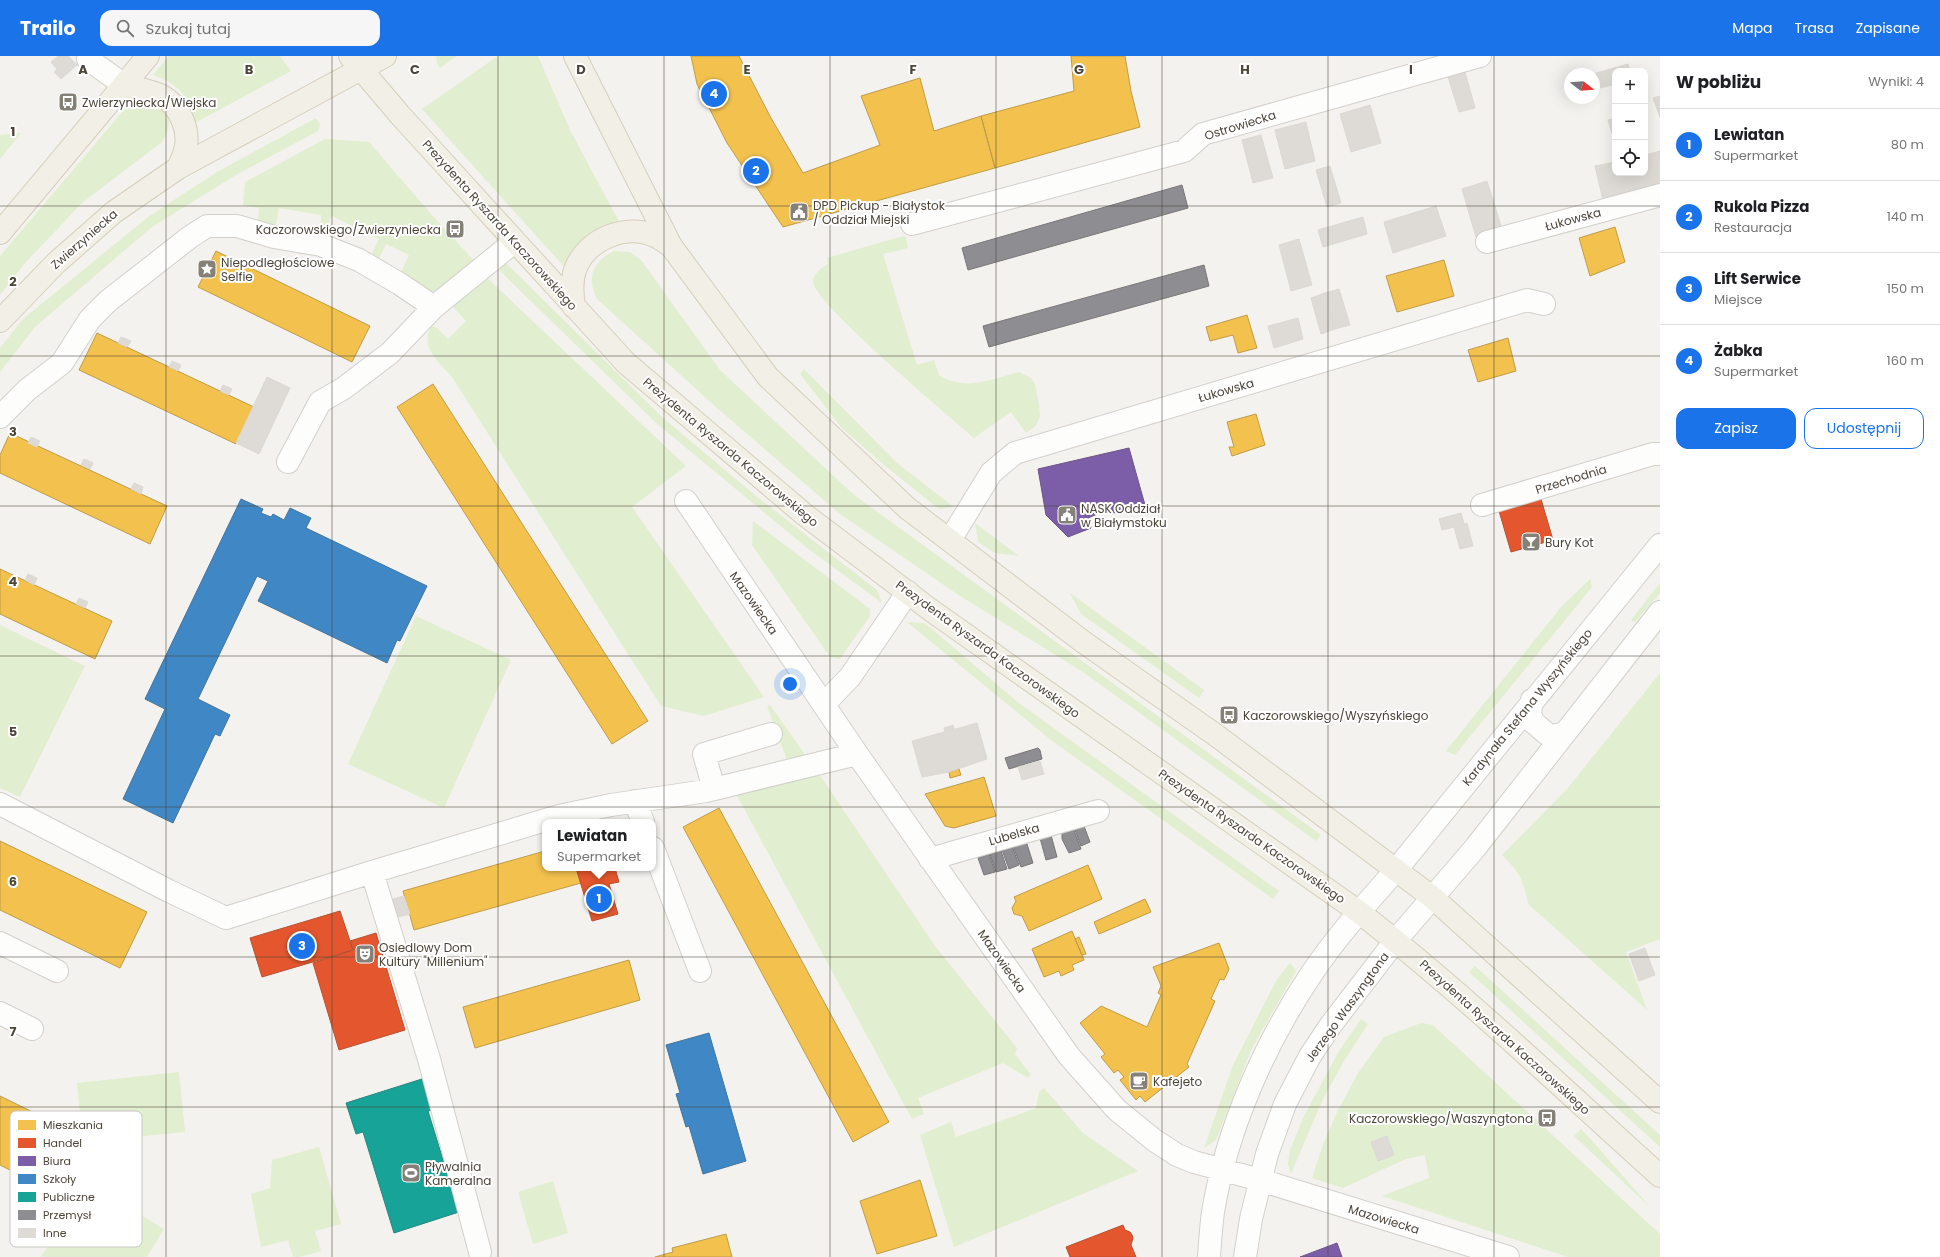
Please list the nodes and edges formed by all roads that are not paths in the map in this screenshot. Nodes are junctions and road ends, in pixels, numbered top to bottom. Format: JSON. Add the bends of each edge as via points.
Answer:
{"nodes":[{"id":1,"x":90,"y":56,"type":"edge"},
{"id":2,"x":148,"y":56,"type":"edge"},
{"id":3,"x":386,"y":56,"type":"edge"},
{"id":4,"x":575,"y":56,"type":"edge"},
{"id":5,"x":1480,"y":56,"type":"edge"},
{"id":6,"x":356,"y":63,"type":"edge"},
{"id":7,"x":124,"y":86,"type":"junction"},
{"id":8,"x":178,"y":168,"type":"junction"},
{"id":9,"x":1660,"y":195,"type":"edge"},
{"id":10,"x":912,"y":224,"type":"dead end"},
{"id":11,"x":0,"y":233,"type":"edge"},
{"id":12,"x":514,"y":242,"type":"junction"},
{"id":13,"x":1487,"y":242,"type":"dead end"},
{"id":14,"x":671,"y":246,"type":"junction"},
{"id":15,"x":1544,"y":304,"type":"dead end"},
{"id":16,"x":434,"y":307,"type":"junction"},
{"id":17,"x":574,"y":307,"type":"junction"},
{"id":18,"x":0,"y":321,"type":"edge"},
{"id":19,"x":0,"y":417,"type":"edge"},
{"id":20,"x":1660,"y":454,"type":"edge"},
{"id":21,"x":288,"y":462,"type":"dead end"},
{"id":22,"x":686,"y":501,"type":"dead end"},
{"id":23,"x":1482,"y":505,"type":"dead end"},
{"id":24,"x":950,"y":540,"type":"junction"},
{"id":25,"x":1660,"y":545,"type":"edge"},
{"id":26,"x":908,"y":592,"type":"junction"},
{"id":27,"x":1660,"y":612,"type":"edge"},
{"id":28,"x":1532,"y":700,"type":"junction"},
{"id":29,"x":824,"y":704,"type":"junction"},
{"id":30,"x":1564,"y":733,"type":"junction"},
{"id":31,"x":771,"y":734,"type":"dead end"},
{"id":32,"x":857,"y":754,"type":"junction"},
{"id":33,"x":714,"y":789,"type":"junction"},
{"id":34,"x":635,"y":801,"type":"junction"},
{"id":35,"x":0,"y":804,"type":"edge"},
{"id":36,"x":1098,"y":811,"type":"dead end"},
{"id":37,"x":549,"y":819,"type":"edge"},
{"id":38,"x":642,"y":819,"type":"edge"},
{"id":39,"x":542,"y":821,"type":"edge"},
{"id":40,"x":656,"y":856,"type":"edge"},
{"id":41,"x":930,"y":859,"type":"junction"},
{"id":42,"x":1396,"y":870,"type":"junction"},
{"id":43,"x":372,"y":872,"type":"junction"},
{"id":44,"x":1432,"y":897,"type":"junction"},
{"id":45,"x":1359,"y":912,"type":"junction"},
{"id":46,"x":1396,"y":940,"type":"junction"},
{"id":47,"x":0,"y":943,"type":"edge"},
{"id":48,"x":700,"y":970,"type":"dead end"},
{"id":49,"x":58,"y":971,"type":"dead end"},
{"id":50,"x":0,"y":1013,"type":"edge"},
{"id":51,"x":32,"y":1029,"type":"dead end"},
{"id":52,"x":1660,"y":1102,"type":"edge"},
{"id":53,"x":1223,"y":1171,"type":"junction"},
{"id":54,"x":1660,"y":1176,"type":"edge"},
{"id":55,"x":1260,"y":1180,"type":"junction"},
{"id":56,"x":480,"y":1252,"type":"dead end"},
{"id":57,"x":1209,"y":1257,"type":"edge"},
{"id":58,"x":1245,"y":1257,"type":"edge"},
{"id":59,"x":1508,"y":1257,"type":"edge"}],
"edges":[{"from":1,"to":7,"type":"street","via":[[88,59]]},
{"from":2,"to":7,"type":"main road"},
{"from":3,"to":6,"type":"main road","name":"Zwierzyniecka"},
{"from":4,"to":14,"type":"main road"},
{"from":5,"to":10,"type":"street","name":"Ostrowiecka","via":[[1203,134],[1184,151]]},
{"from":6,"to":8,"type":"main road","name":"Zwierzyniecka"},
{"from":6,"to":12,"type":"main road","name":"Prezydenta Ryszarda Kaczorowskiego"},
{"from":7,"to":8,"type":"main road","via":[[160,96],[183,120],[186,136],[185,153]]},
{"from":7,"to":11,"type":"main road"},
{"from":8,"to":18,"type":"main road","name":"Zwierzyniecka","via":[[114,212],[56,263]]},
{"from":9,"to":13,"type":"street","name":"Łukowska"},
{"from":12,"to":16,"type":"street"},
{"from":12,"to":17,"type":"main road","name":"Prezydenta Ryszarda Kaczorowskiego"},
{"from":14,"to":17,"type":"main road","via":[[655,236],[636,231],[617,233],[600,240],[586,253],[576,269],[572,288]]},
{"from":14,"to":24,"type":"main road","via":[[768,377],[907,508]]},
{"from":15,"to":24,"type":"street","name":"Łukowska","via":[[1527,300],[1015,453],[991,473]]},
{"from":16,"to":19,"type":"street","via":[[359,260],[321,245],[274,237],[237,226],[207,226],[108,302],[90,319],[62,363],[27,390]]},
{"from":16,"to":21,"type":"street","via":[[390,353],[344,388],[320,402]]},
{"from":17,"to":26,"type":"main road","name":"Prezydenta Ryszarda Kaczorowskiego","via":[[626,363],[805,516]]},
{"from":20,"to":23,"type":"street","name":"Przechodnia"},
{"from":22,"to":29,"type":"street","name":"Mazowiecka"},
{"from":24,"to":42,"type":"main road","via":[[1082,641],[1216,736]]},
{"from":25,"to":28,"type":"street","name":"Kardynała Stefana Wyszyńskiego"},
{"from":26,"to":29,"type":"street","via":[[850,677]]},
{"from":26,"to":45,"type":"main road","name":"Prezydenta Ryszarda Kaczorowskiego"},
{"from":27,"to":30,"type":"street"},
{"from":28,"to":30,"type":"street","via":[[1530,713],[1537,726],[1554,736]]},
{"from":28,"to":42,"type":"street","name":"Kardynała Stefana Wyszyńskiego"},
{"from":29,"to":32,"type":"street","name":"Mazowiecka"},
{"from":30,"to":44,"type":"street","via":[[1475,848]]},
{"from":31,"to":33,"type":"street","via":[[704,754]]},
{"from":32,"to":33,"type":"street"},
{"from":32,"to":41,"type":"street","name":"Mazowiecka"},
{"from":33,"to":34,"type":"street"},
{"from":34,"to":37,"type":"street"},
{"from":34,"to":38,"type":"street"},
{"from":35,"to":43,"type":"street","via":[[226,918]]},
{"from":36,"to":41,"type":"street","name":"Lubelska"},
{"from":39,"to":43,"type":"street"},
{"from":40,"to":48,"type":"street"},
{"from":41,"to":53,"type":"street","name":"Mazowiecka","via":[[1069,1056],[1102,1095],[1154,1140],[1177,1155]]},
{"from":42,"to":44,"type":"main road"},
{"from":42,"to":45,"type":"street","name":"Kardynała Stefana Wyszyńskiego"},
{"from":43,"to":56,"type":"street","via":[[429,1059]]},
{"from":44,"to":46,"type":"street","name":"Jerzego Waszyngtona"},
{"from":44,"to":52,"type":"main road"},
{"from":45,"to":46,"type":"main road","name":"Prezydenta Ryszarda Kaczorowskiego"},
{"from":45,"to":53,"type":"street","via":[[1312,973],[1274,1038],[1237,1122]]},
{"from":46,"to":54,"type":"main road","name":"Prezydenta Ryszarda Kaczorowskiego"},
{"from":46,"to":55,"type":"street","name":"Jerzego Waszyngtona","via":[[1310,1056],[1285,1104]]},
{"from":47,"to":49,"type":"street"},
{"from":50,"to":51,"type":"street"},
{"from":53,"to":55,"type":"street","name":"Mazowiecka"},
{"from":53,"to":57,"type":"street","via":[[1213,1211]]},
{"from":55,"to":58,"type":"street","name":"Jerzego Waszyngtona"},
{"from":55,"to":59,"type":"street","name":"Mazowiecka"}]}
